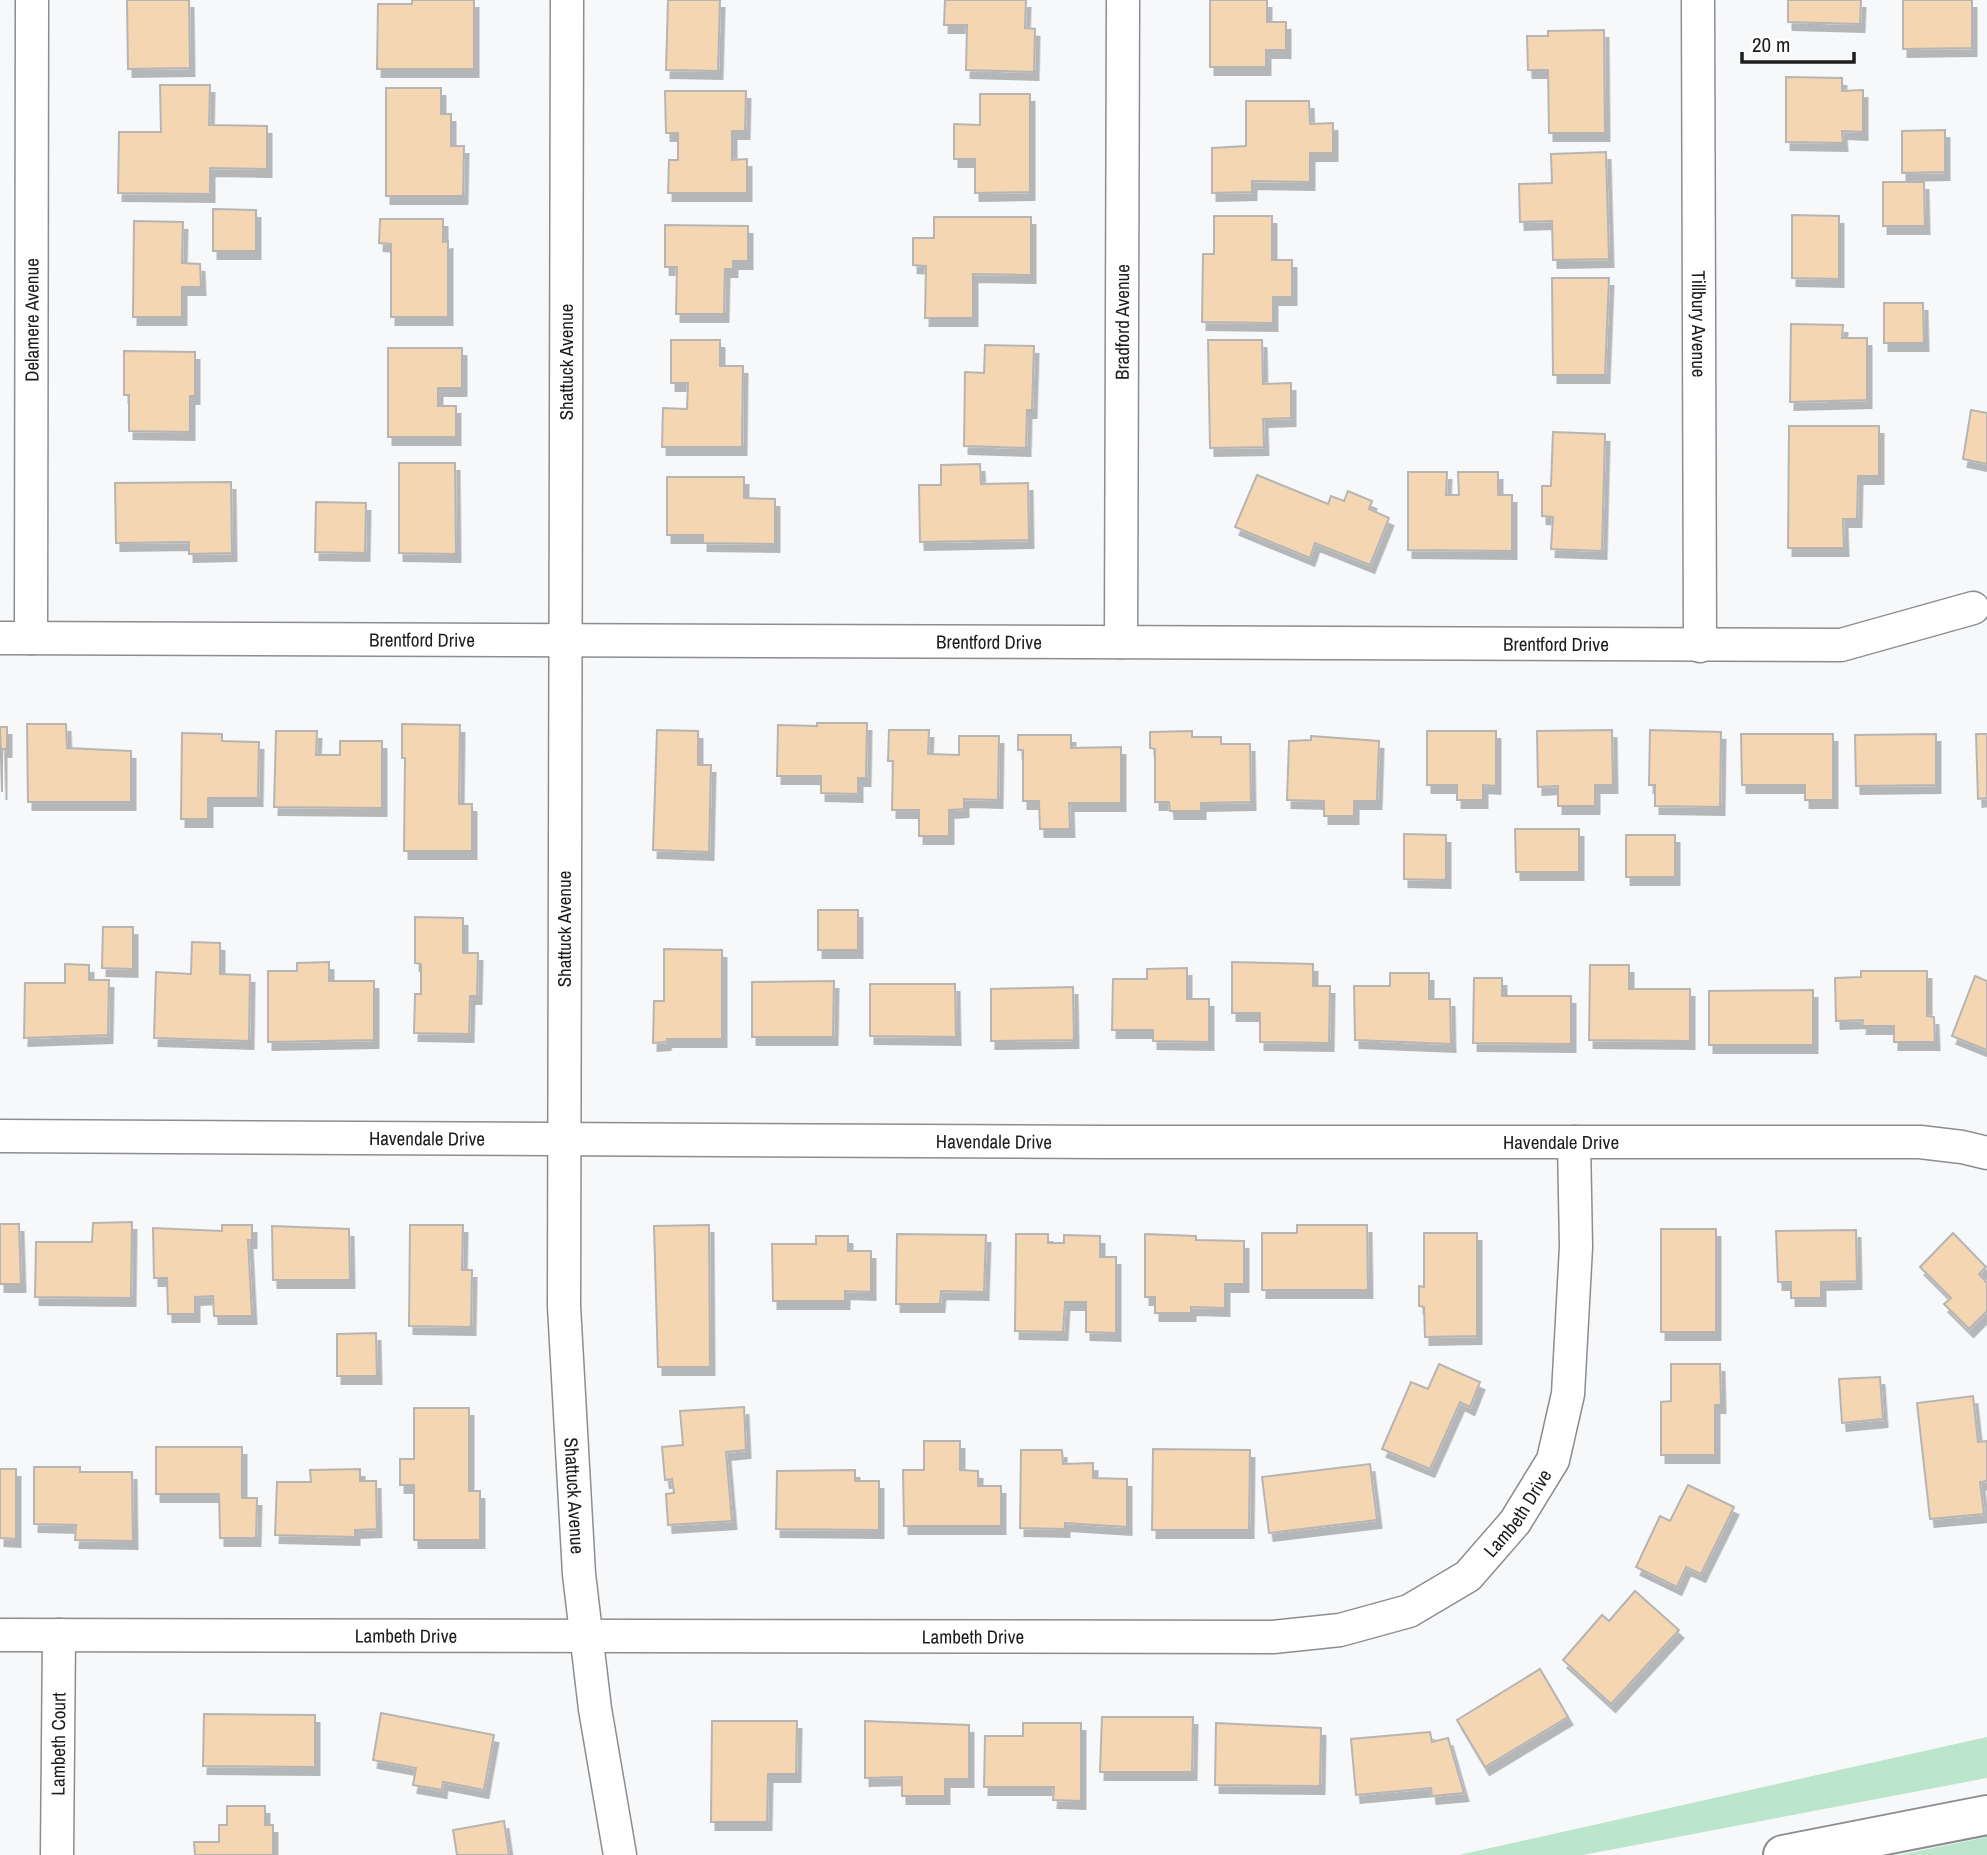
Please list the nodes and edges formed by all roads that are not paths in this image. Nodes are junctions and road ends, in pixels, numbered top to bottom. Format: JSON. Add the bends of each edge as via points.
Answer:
{"nodes":[{"id":1,"x":32,"y":0,"type":"edge"},
{"id":2,"x":567,"y":0,"type":"edge"},
{"id":3,"x":1124,"y":0,"type":"edge"},
{"id":4,"x":1698,"y":0,"type":"edge"},
{"id":5,"x":1973,"y":608,"type":"dead end"},
{"id":6,"x":15,"y":638,"type":"edge"},
{"id":7,"x":565,"y":640,"type":"junction"},
{"id":8,"x":1121,"y":642,"type":"junction"},
{"id":9,"x":1700,"y":646,"type":"junction"},
{"id":10,"x":0,"y":1136,"type":"edge"},
{"id":11,"x":564,"y":1140,"type":"junction"},
{"id":12,"x":1574,"y":1142,"type":"junction"},
{"id":13,"x":1987,"y":1153,"type":"edge"},
{"id":14,"x":0,"y":1635,"type":"edge"},
{"id":15,"x":59,"y":1635,"type":"junction"},
{"id":16,"x":586,"y":1636,"type":"junction"},
{"id":17,"x":1987,"y":1815,"type":"edge"},
{"id":18,"x":57,"y":1854,"type":"edge"},
{"id":19,"x":620,"y":1855,"type":"edge"},
{"id":20,"x":1783,"y":1855,"type":"edge"}],
"edges":[{"from":1,"to":6,"type":"street","name":"Delamere Avenue"},
{"from":2,"to":7,"type":"street","name":"Shattuck Avenue"},
{"from":3,"to":8,"type":"street","name":"Bradford Avenue"},
{"from":4,"to":9,"type":"street","name":"Tillbury Avenue"},
{"from":5,"to":9,"type":"street","name":"Brentford Drive","via":[[1841,645]]},
{"from":6,"to":7,"type":"street","name":"Brentford Drive"},
{"from":7,"to":8,"type":"street","name":"Brentford Drive"},
{"from":7,"to":11,"type":"street","name":"Shattuck Avenue"},
{"from":8,"to":9,"type":"street","name":"Brentford Drive"},
{"from":10,"to":11,"type":"street","name":"Havendale Drive"},
{"from":11,"to":12,"type":"street","name":"Havendale Drive"},
{"from":11,"to":16,"type":"street","name":"Shattuck Avenue","via":[[564,1306]]},
{"from":12,"to":13,"type":"street","name":"Havendale Drive","via":[[1920,1142]]},
{"from":12,"to":16,"type":"street","name":"Lambeth Drive","via":[[1576,1247],[1568,1394],[1553,1461],[1516,1522],[1468,1576],[1409,1611],[1340,1630],[1273,1637]]},
{"from":14,"to":15,"type":"street","name":"Lambeth Drive"},
{"from":15,"to":16,"type":"street","name":"Lambeth Drive"},
{"from":15,"to":18,"type":"street","name":"Lambeth Court"},
{"from":16,"to":19,"type":"street","name":"Shattuck Avenue"},
{"from":17,"to":20,"type":"main road"}]}
